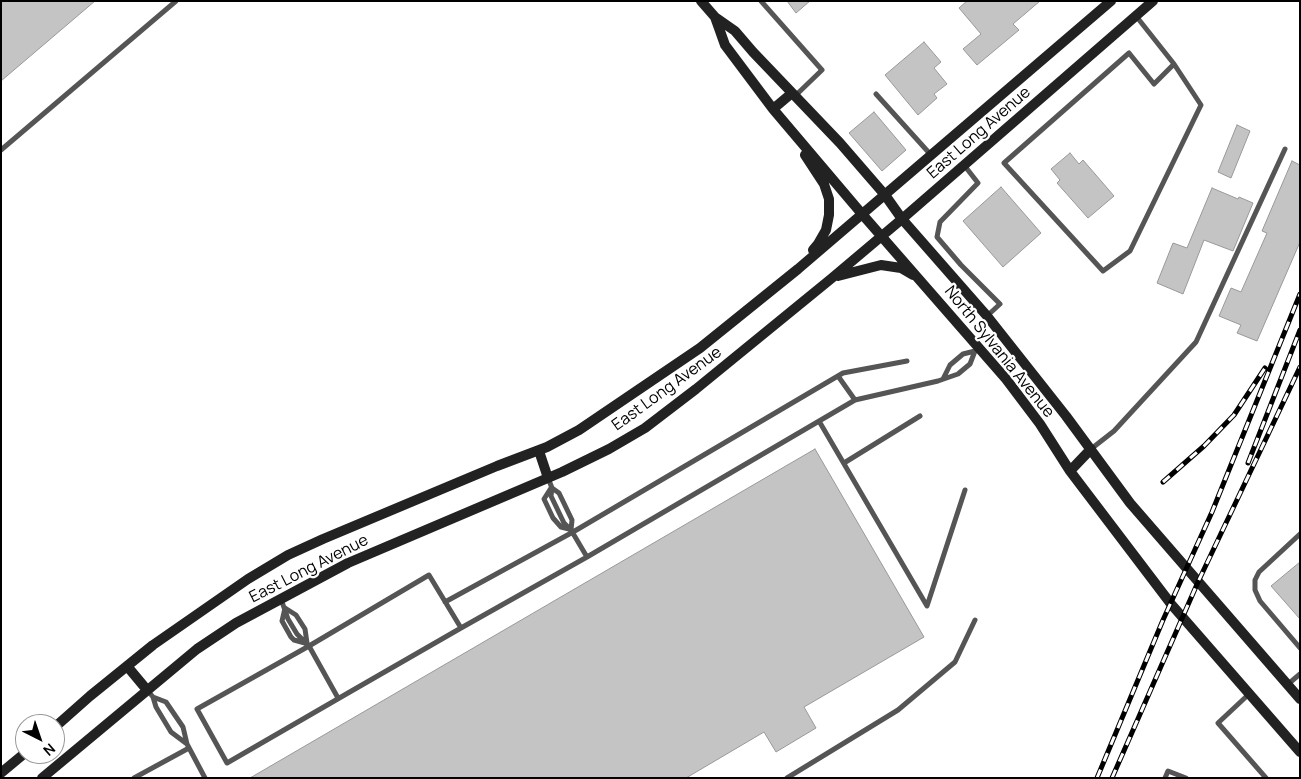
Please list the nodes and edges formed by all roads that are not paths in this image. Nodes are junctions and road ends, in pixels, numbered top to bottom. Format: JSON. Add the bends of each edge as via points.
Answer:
{"nodes":[{"id":1,"x":176,"y":1,"type":"edge"},
{"id":2,"x":701,"y":1,"type":"edge"},
{"id":3,"x":761,"y":1,"type":"edge"},
{"id":4,"x":1111,"y":1,"type":"edge"},
{"id":5,"x":1151,"y":2,"type":"edge"},
{"id":6,"x":1136,"y":16,"type":"junction"},
{"id":7,"x":715,"y":17,"type":"junction"},
{"id":8,"x":1174,"y":64,"type":"junction"},
{"id":9,"x":794,"y":94,"type":"junction"},
{"id":10,"x":876,"y":94,"type":"dead end"},
{"id":11,"x":773,"y":109,"type":"junction"},
{"id":12,"x":781,"y":119,"type":"junction"},
{"id":13,"x":1285,"y":149,"type":"dead end"},
{"id":14,"x":1,"y":150,"type":"edge"},
{"id":15,"x":931,"y":155,"type":"junction"},
{"id":16,"x":964,"y":165,"type":"junction"},
{"id":17,"x":885,"y":195,"type":"junction"},
{"id":18,"x":862,"y":214,"type":"junction"},
{"id":19,"x":902,"y":219,"type":"junction"},
{"id":20,"x":882,"y":236,"type":"junction"},
{"id":21,"x":798,"y":269,"type":"junction"},
{"id":22,"x":832,"y":278,"type":"junction"},
{"id":23,"x":920,"y":279,"type":"junction"},
{"id":24,"x":987,"y":316,"type":"junction"},
{"id":25,"x":977,"y":350,"type":"junction"},
{"id":26,"x":907,"y":361,"type":"dead end"},
{"id":27,"x":838,"y":376,"type":"junction"},
{"id":28,"x":943,"y":379,"type":"junction"},
{"id":29,"x":855,"y":400,"type":"junction"},
{"id":30,"x":920,"y":416,"type":"dead end"},
{"id":31,"x":819,"y":421,"type":"junction"},
{"id":32,"x":1091,"y":449,"type":"junction"},
{"id":33,"x":539,"y":451,"type":"junction"},
{"id":34,"x":844,"y":463,"type":"junction"},
{"id":35,"x":1070,"y":471,"type":"junction"},
{"id":36,"x":550,"y":483,"type":"junction"},
{"id":37,"x":965,"y":490,"type":"dead end"},
{"id":38,"x":572,"y":531,"type":"junction"},
{"id":39,"x":1300,"y":534,"type":"edge"},
{"id":40,"x":587,"y":557,"type":"junction"},
{"id":41,"x":445,"y":602,"type":"junction"},
{"id":42,"x":283,"y":603,"type":"junction"},
{"id":43,"x":975,"y":620,"type":"dead end"},
{"id":44,"x":460,"y":628,"type":"junction"},
{"id":45,"x":308,"y":645,"type":"junction"},
{"id":46,"x":1300,"y":648,"type":"edge"},
{"id":47,"x":127,"y":666,"type":"junction"},
{"id":48,"x":1300,"y":674,"type":"edge"},
{"id":49,"x":1287,"y":685,"type":"junction"},
{"id":50,"x":150,"y":694,"type":"junction"},
{"id":51,"x":1249,"y":694,"type":"junction"},
{"id":52,"x":338,"y":698,"type":"junction"},
{"id":53,"x":1300,"y":699,"type":"edge"},
{"id":54,"x":65,"y":718,"type":"edge"},
{"id":55,"x":188,"y":746,"type":"junction"},
{"id":56,"x":1300,"y":752,"type":"edge"},
{"id":57,"x":15,"y":761,"type":"edge"},
{"id":58,"x":1,"y":773,"type":"edge"},
{"id":59,"x":42,"y":778,"type":"edge"},
{"id":60,"x":134,"y":778,"type":"edge"},
{"id":61,"x":205,"y":778,"type":"edge"},
{"id":62,"x":787,"y":778,"type":"edge"},
{"id":63,"x":1165,"y":778,"type":"edge"},
{"id":64,"x":1186,"y":778,"type":"edge"},
{"id":65,"x":1266,"y":778,"type":"edge"}],
"edges":[{"from":1,"to":14,"type":"lane"},
{"from":2,"to":7,"type":"main road","name":"North Sylvania Avenue"},
{"from":3,"to":9,"type":"lane","via":[[822,70]]},
{"from":4,"to":15,"type":"main road","name":"East Long Avenue"},
{"from":5,"to":6,"type":"main road","name":"East Long Avenue"},
{"from":6,"to":8,"type":"lane"},
{"from":6,"to":16,"type":"main road","name":"East Long Avenue"},
{"from":7,"to":9,"type":"main road","name":"North Sylvania Avenue","via":[[735,31]]},
{"from":7,"to":11,"type":"main road","name":"North Sylvania Avenue","via":[[724,45]]},
{"from":8,"to":8,"type":"lane","via":[[1154,84],[1129,53],[1004,163],[1103,271],[1130,251],[1202,105]]},
{"from":9,"to":11,"type":"main road"},
{"from":9,"to":17,"type":"main road","name":"North Sylvania Avenue"},
{"from":10,"to":15,"type":"lane"},
{"from":11,"to":12,"type":"main road","name":"North Sylvania Avenue"},
{"from":12,"to":18,"type":"main road","name":"North Sylvania Avenue"},
{"from":12,"to":21,"type":"main road","via":[[824,184],[829,199],[826,230]]},
{"from":13,"to":32,"type":"lane","via":[[1196,342],[1114,431]]},
{"from":15,"to":17,"type":"main road","name":"East Long Avenue"},
{"from":16,"to":19,"type":"main road","name":"East Long Avenue"},
{"from":16,"to":24,"type":"lane","via":[[978,183],[940,222],[937,237],[1000,304]]},
{"from":17,"to":18,"type":"main road","name":"East Long Avenue"},
{"from":17,"to":19,"type":"main road","name":"North Sylvania Avenue"},
{"from":18,"to":20,"type":"main road","name":"North Sylvania Avenue"},
{"from":18,"to":21,"type":"main road","name":"East Long Avenue"},
{"from":19,"to":20,"type":"main road","name":"East Long Avenue"},
{"from":19,"to":24,"type":"main road","name":"North Sylvania Avenue"},
{"from":20,"to":22,"type":"main road","name":"East Long Avenue"},
{"from":20,"to":23,"type":"main road","name":"North Sylvania Avenue"},
{"from":21,"to":33,"type":"main road","name":"East Long Avenue","via":[[700,348],[579,430]]},
{"from":22,"to":23,"type":"main road","via":[[881,265],[901,268]]},
{"from":22,"to":36,"type":"main road","name":"East Long Avenue","via":[[645,428]]},
{"from":23,"to":25,"type":"main road","name":"North Sylvania Avenue"},
{"from":24,"to":32,"type":"main road","name":"North Sylvania Avenue"},
{"from":25,"to":28,"type":"lane","via":[[970,364],[958,374]]},
{"from":25,"to":28,"type":"lane","via":[[963,354],[950,365]]},
{"from":25,"to":35,"type":"main road","name":"North Sylvania Avenue","via":[[1006,379]]},
{"from":26,"to":27,"type":"lane"},
{"from":27,"to":29,"type":"lane"},
{"from":27,"to":38,"type":"lane"},
{"from":28,"to":29,"type":"lane"},
{"from":29,"to":31,"type":"lane"},
{"from":30,"to":34,"type":"lane"},
{"from":31,"to":34,"type":"lane"},
{"from":31,"to":40,"type":"lane"},
{"from":32,"to":35,"type":"main road"},
{"from":32,"to":49,"type":"main road","name":"North Sylvania Avenue","via":[[1130,503]]},
{"from":33,"to":36,"type":"main road"},
{"from":33,"to":47,"type":"main road","name":"East Long Avenue","via":[[288,555],[240,584]]},
{"from":34,"to":37,"type":"lane","via":[[927,606]]},
{"from":35,"to":51,"type":"main road","name":"North Sylvania Avenue","via":[[1171,604]]},
{"from":36,"to":38,"type":"lane","via":[[551,496],[564,523]]},
{"from":36,"to":38,"type":"lane","via":[[559,493],[572,520]]},
{"from":36,"to":42,"type":"main road","name":"East Long Avenue","via":[[348,563]]},
{"from":38,"to":40,"type":"lane"},
{"from":38,"to":41,"type":"lane"},
{"from":39,"to":46,"type":"lane","via":[[1259,572],[1255,580],[1260,601]]},
{"from":40,"to":44,"type":"lane"},
{"from":41,"to":44,"type":"lane"},
{"from":41,"to":45,"type":"lane","via":[[429,575]]},
{"from":42,"to":45,"type":"lane","via":[[288,619]]},
{"from":42,"to":45,"type":"lane","via":[[296,614],[305,630]]},
{"from":42,"to":50,"type":"main road","name":"East Long Avenue","via":[[236,623],[197,649]]},
{"from":43,"to":62,"type":"lane","via":[[955,662],[898,710]]},
{"from":44,"to":52,"type":"lane"},
{"from":45,"to":52,"type":"lane"},
{"from":45,"to":52,"type":"lane","via":[[197,709],[227,763]]},
{"from":47,"to":50,"type":"main road"},
{"from":47,"to":54,"type":"main road","name":"East Long Avenue"},
{"from":48,"to":49,"type":"lane"},
{"from":49,"to":53,"type":"main road","name":"North Sylvania Avenue"},
{"from":50,"to":55,"type":"lane","via":[[171,732]]},
{"from":50,"to":55,"type":"lane","via":[[166,702],[182,727]]},
{"from":50,"to":59,"type":"main road","name":"East Long Avenue"},
{"from":51,"to":56,"type":"main road","name":"North Sylvania Avenue"},
{"from":51,"to":65,"type":"lane","via":[[1218,723]]},
{"from":55,"to":60,"type":"lane"},
{"from":55,"to":61,"type":"lane"},
{"from":57,"to":58,"type":"main road"},
{"from":63,"to":64,"type":"lane","via":[[1168,771]]}]}
